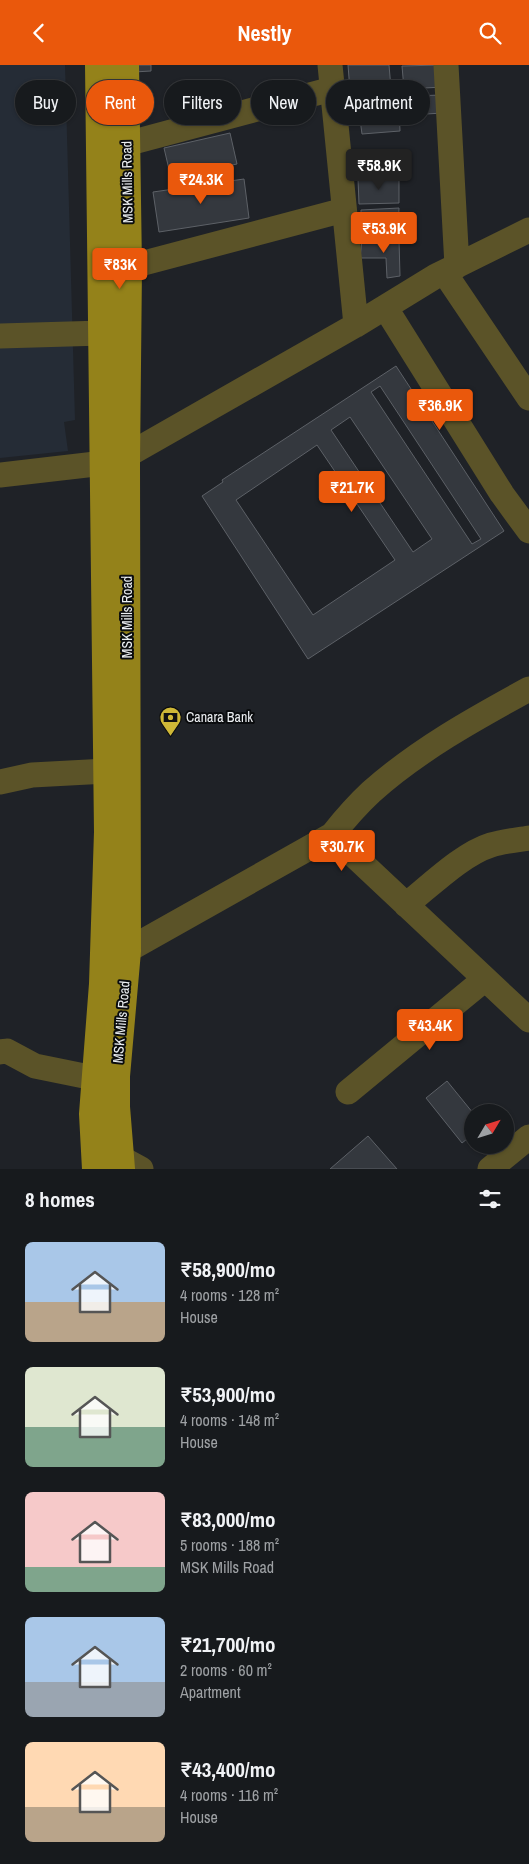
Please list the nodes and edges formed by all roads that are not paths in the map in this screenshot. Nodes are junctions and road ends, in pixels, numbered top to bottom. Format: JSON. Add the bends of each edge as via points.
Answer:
{"nodes":[{"id":1,"x":99,"y":65,"type":"edge"},
{"id":2,"x":125,"y":65,"type":"edge"},
{"id":3,"x":446,"y":65,"type":"edge"},
{"id":4,"x":331,"y":77,"type":"edge"},
{"id":5,"x":126,"y":144,"type":"junction"},
{"id":6,"x":344,"y":210,"type":"junction"},
{"id":7,"x":529,"y":230,"type":"edge"},
{"id":8,"x":128,"y":267,"type":"junction"},
{"id":9,"x":451,"y":269,"type":"junction"},
{"id":10,"x":102,"y":274,"type":"junction"},
{"id":11,"x":385,"y":307,"type":"junction"},
{"id":12,"x":356,"y":325,"type":"junction"},
{"id":13,"x":103,"y":333,"type":"junction"},
{"id":14,"x":0,"y":336,"type":"edge"},
{"id":15,"x":529,"y":398,"type":"edge"},
{"id":16,"x":115,"y":459,"type":"junction"},
{"id":17,"x":0,"y":475,"type":"edge"},
{"id":18,"x":529,"y":531,"type":"edge"},
{"id":19,"x":529,"y":689,"type":"edge"},
{"id":20,"x":107,"y":771,"type":"junction"},
{"id":21,"x":0,"y":782,"type":"edge"},
{"id":22,"x":332,"y":835,"type":"junction"},
{"id":23,"x":529,"y":838,"type":"edge"},
{"id":24,"x":406,"y":905,"type":"junction"},
{"id":25,"x":127,"y":951,"type":"junction"},
{"id":26,"x":103,"y":964,"type":"junction"},
{"id":27,"x":485,"y":979,"type":"junction"},
{"id":28,"x":529,"y":1020,"type":"edge"},
{"id":29,"x":0,"y":1052,"type":"edge"},
{"id":30,"x":94,"y":1078,"type":"junction"},
{"id":31,"x":348,"y":1092,"type":"dead end"},
{"id":32,"x":529,"y":1137,"type":"edge"},
{"id":33,"x":120,"y":1166,"type":"edge"},
{"id":34,"x":490,"y":1169,"type":"edge"}],
"edges":[{"from":1,"to":10,"type":"main road","name":"MSK Mills Road"},
{"from":2,"to":5,"type":"main road","name":"MSK Mills Road"},
{"from":3,"to":9,"type":"street"},
{"from":4,"to":5,"type":"street"},
{"from":4,"to":6,"type":"street"},
{"from":5,"to":8,"type":"main road","name":"MSK Mills Road"},
{"from":6,"to":8,"type":"street"},
{"from":6,"to":12,"type":"street"},
{"from":7,"to":9,"type":"street"},
{"from":8,"to":10,"type":"street"},
{"from":8,"to":16,"type":"main road","name":"MSK Mills Road"},
{"from":9,"to":11,"type":"street"},
{"from":9,"to":15,"type":"street"},
{"from":10,"to":13,"type":"main road","name":"MSK Mills Road"},
{"from":11,"to":12,"type":"street"},
{"from":11,"to":18,"type":"street","via":[[502,494]]},
{"from":12,"to":16,"type":"street"},
{"from":13,"to":14,"type":"street"},
{"from":13,"to":16,"type":"main road","name":"MSK Mills Road"},
{"from":16,"to":17,"type":"street"},
{"from":16,"to":20,"type":"main road","name":"MSK Mills Road"},
{"from":16,"to":25,"type":"main road","name":"MSK Mills Road"},
{"from":19,"to":22,"type":"street","via":[[455,729],[386,780],[355,808]]},
{"from":20,"to":21,"type":"street","via":[[32,775]]},
{"from":20,"to":26,"type":"main road","name":"MSK Mills Road"},
{"from":22,"to":24,"type":"street"},
{"from":22,"to":25,"type":"street"},
{"from":23,"to":24,"type":"street","via":[[492,845],[468,856]]},
{"from":24,"to":27,"type":"street"},
{"from":25,"to":26,"type":"street"},
{"from":25,"to":33,"type":"main road","name":"MSK Mills Road","via":[[116,1076]]},
{"from":26,"to":30,"type":"main road","name":"MSK Mills Road"},
{"from":27,"to":28,"type":"street"},
{"from":27,"to":31,"type":"street"},
{"from":29,"to":30,"type":"street","via":[[6,1051],[35,1066]]},
{"from":30,"to":33,"type":"main road","name":"MSK Mills Road","via":[[93,1114]]},
{"from":32,"to":34,"type":"street"}]}
